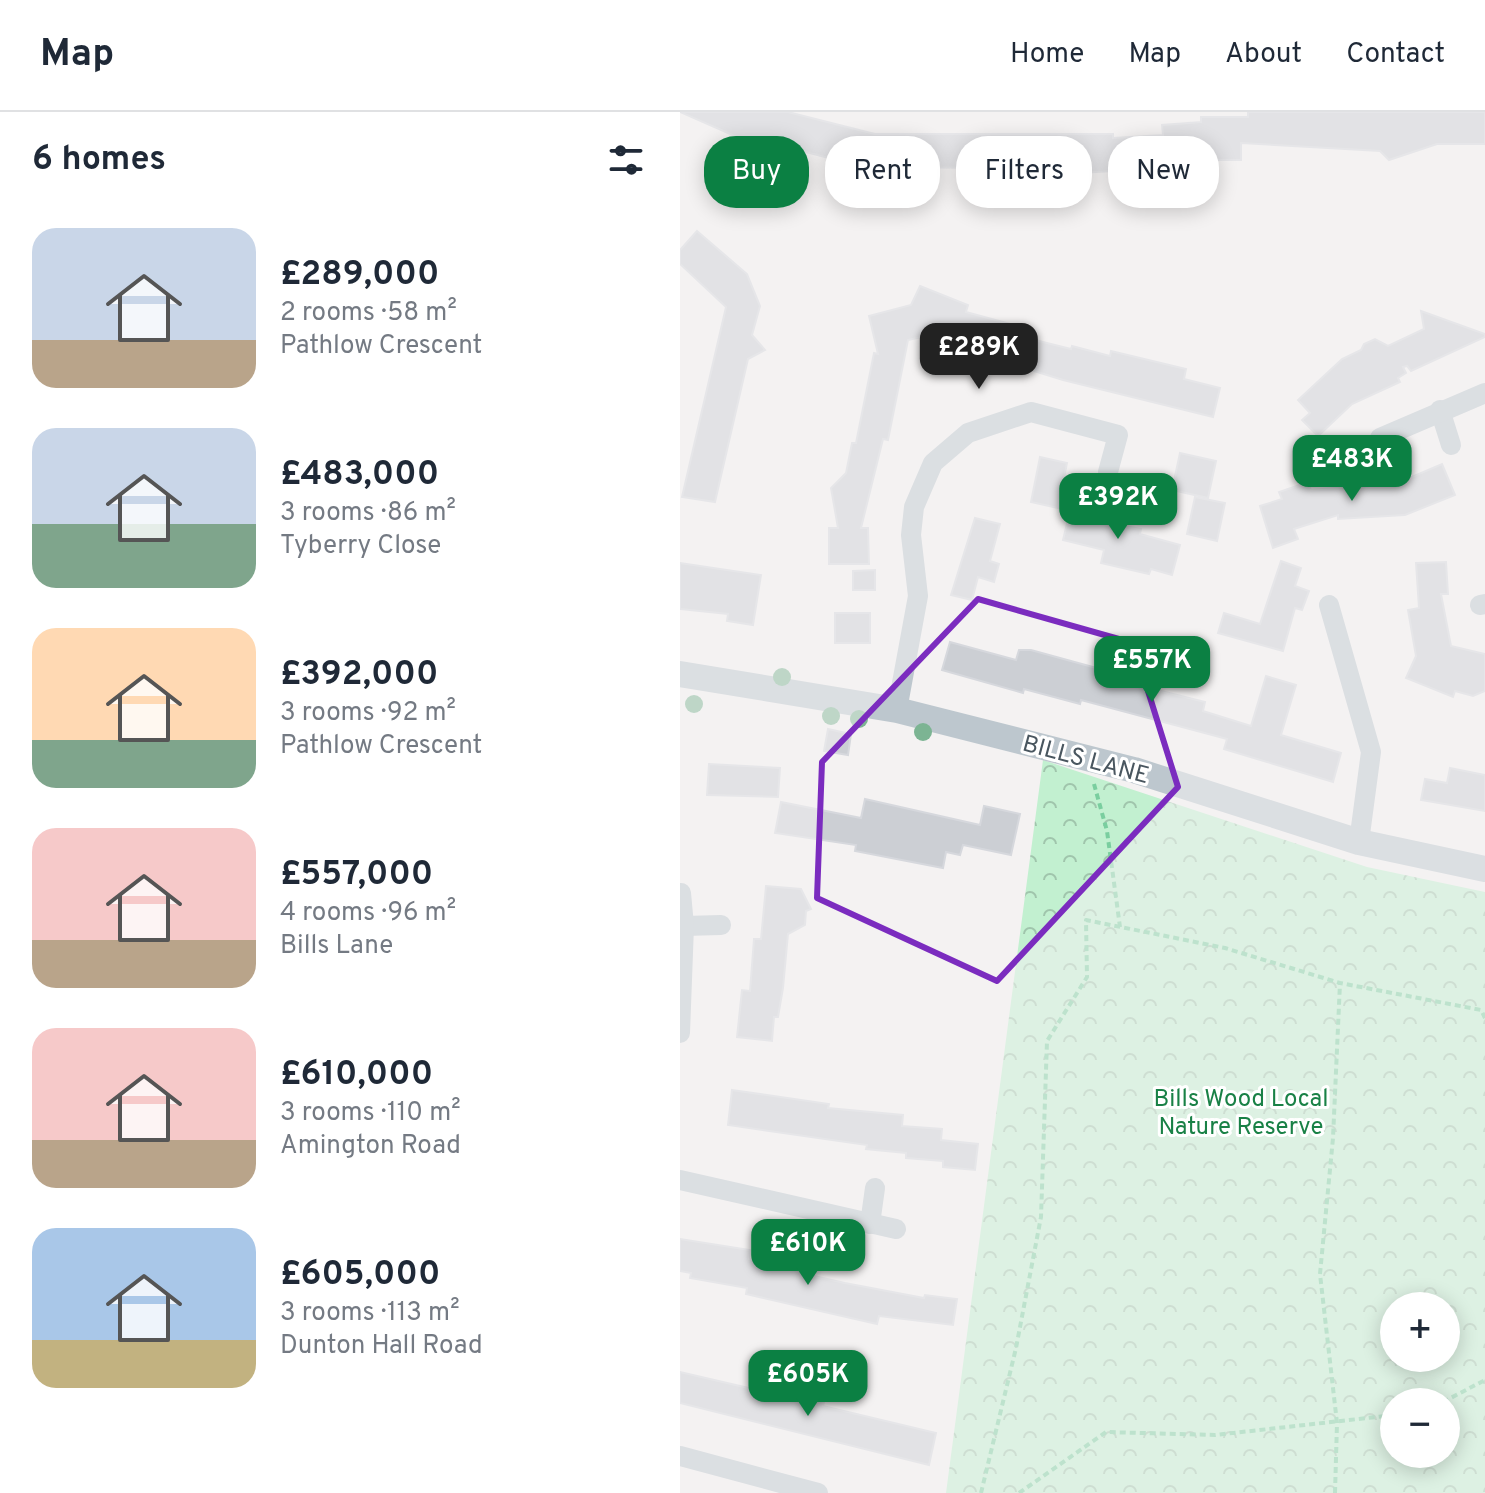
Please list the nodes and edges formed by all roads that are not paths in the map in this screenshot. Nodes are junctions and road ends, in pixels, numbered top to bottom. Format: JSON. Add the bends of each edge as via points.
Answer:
{"nodes":[{"id":1,"x":1485,"y":393,"type":"edge"},
{"id":2,"x":1440,"y":410,"type":"junction"},
{"id":3,"x":1380,"y":438,"type":"dead end"},
{"id":4,"x":1451,"y":445,"type":"dead end"},
{"id":5,"x":1108,"y":472,"type":"dead end"},
{"id":6,"x":1329,"y":605,"type":"dead end"},
{"id":7,"x":680,"y":674,"type":"edge"},
{"id":8,"x":897,"y":710,"type":"junction"},
{"id":9,"x":1359,"y":842,"type":"junction"},
{"id":10,"x":1485,"y":869,"type":"edge"},
{"id":11,"x":681,"y":893,"type":"edge"},
{"id":12,"x":721,"y":925,"type":"dead end"},
{"id":13,"x":684,"y":926,"type":"junction"},
{"id":14,"x":680,"y":1033,"type":"edge"},
{"id":15,"x":680,"y":1180,"type":"edge"},
{"id":16,"x":875,"y":1188,"type":"dead end"},
{"id":17,"x":870,"y":1224,"type":"junction"},
{"id":18,"x":896,"y":1229,"type":"dead end"},
{"id":19,"x":680,"y":1456,"type":"edge"},
{"id":20,"x":818,"y":1493,"type":"edge"}],
"edges":[{"from":1,"to":2,"type":"street"},
{"from":2,"to":3,"type":"street"},
{"from":2,"to":4,"type":"street"},
{"from":5,"to":8,"type":"street","via":[[1118,435],[1031,412],[968,433],[933,463],[914,507],[911,535],[918,596]]},
{"from":6,"to":9,"type":"street","via":[[1371,752]]},
{"from":7,"to":8,"type":"street","name":"BILLS LANE"},
{"from":8,"to":9,"type":"street","name":"BILLS LANE","via":[[1087,758]]},
{"from":9,"to":10,"type":"street","name":"BILLS LANE"},
{"from":11,"to":13,"type":"street"},
{"from":12,"to":13,"type":"street"},
{"from":13,"to":14,"type":"street"},
{"from":15,"to":17,"type":"street"},
{"from":16,"to":17,"type":"street"},
{"from":17,"to":18,"type":"street"},
{"from":19,"to":20,"type":"street"}]}
